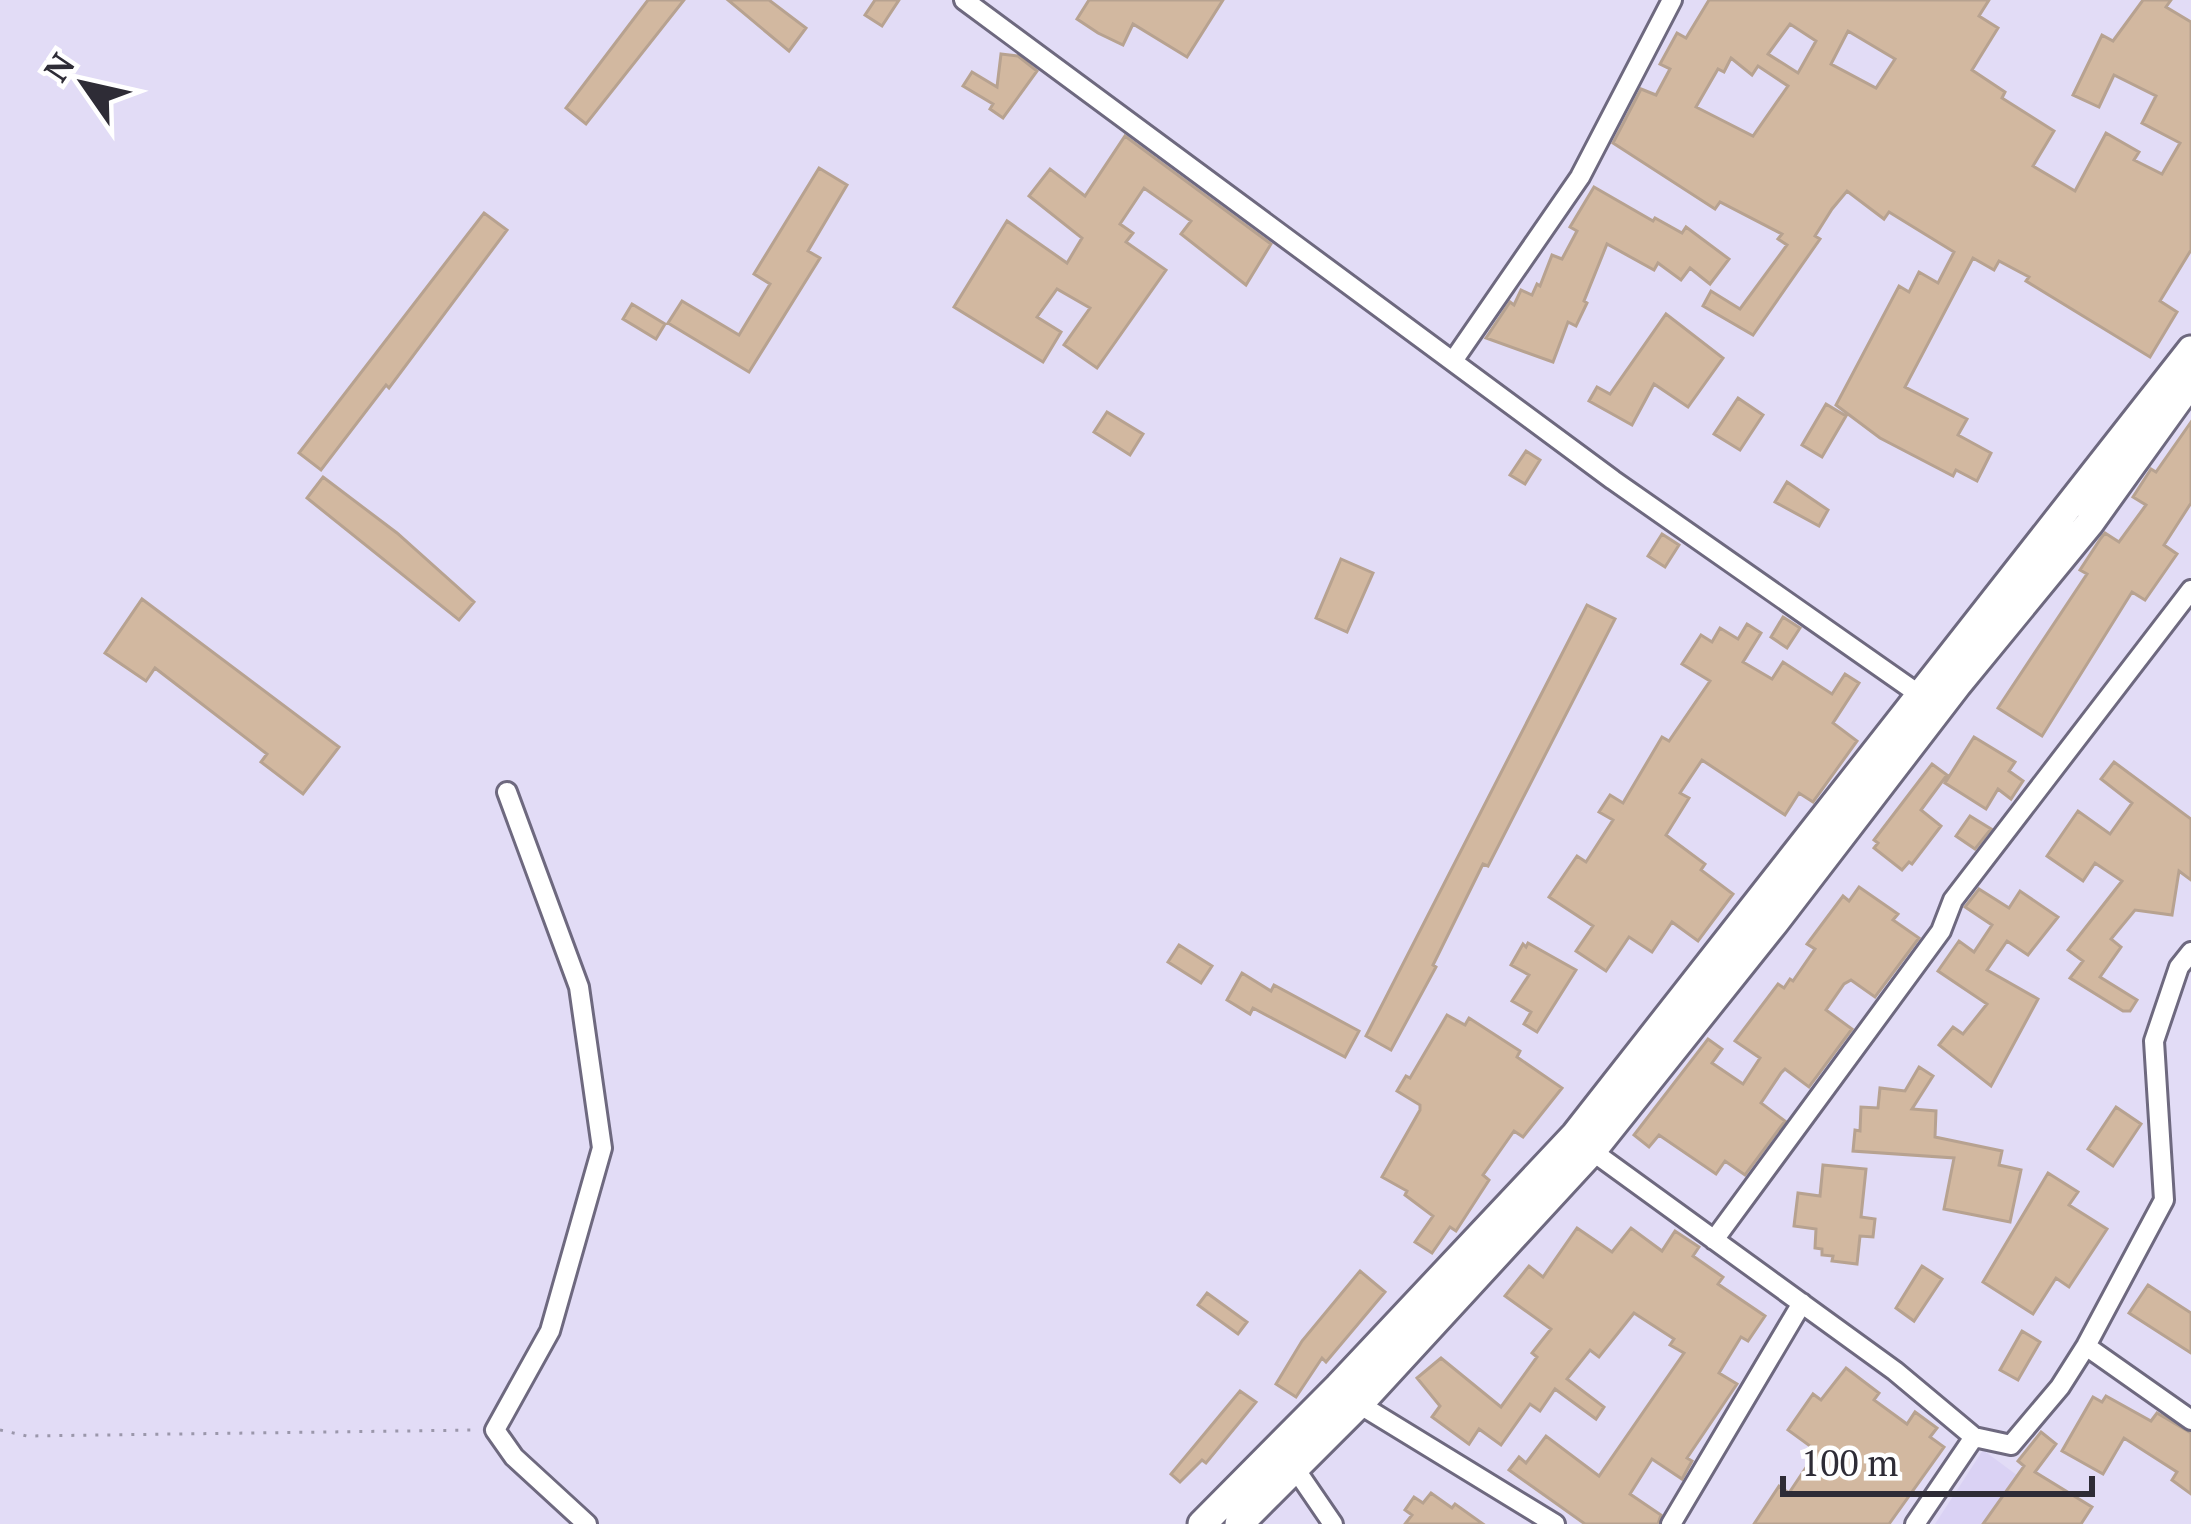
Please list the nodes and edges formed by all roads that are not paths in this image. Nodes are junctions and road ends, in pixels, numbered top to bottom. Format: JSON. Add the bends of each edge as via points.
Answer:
{"nodes":[{"id":1,"x":964,"y":0,"type":"edge"},
{"id":2,"x":1672,"y":0,"type":"edge"},
{"id":3,"x":2191,"y":350,"type":"edge"},
{"id":4,"x":1453,"y":361,"type":"junction"},
{"id":5,"x":2191,"y":382,"type":"edge"},
{"id":6,"x":2191,"y":590,"type":"edge"},
{"id":7,"x":1920,"y":695,"type":"junction"},
{"id":8,"x":507,"y":792,"type":"dead end"},
{"id":9,"x":2191,"y":952,"type":"edge"},
{"id":10,"x":1592,"y":1151,"type":"junction"},
{"id":11,"x":1714,"y":1240,"type":"junction"},
{"id":12,"x":1802,"y":1303,"type":"junction"},
{"id":13,"x":2086,"y":1346,"type":"junction"},
{"id":14,"x":1358,"y":1404,"type":"junction"},
{"id":15,"x":2191,"y":1420,"type":"edge"},
{"id":16,"x":1974,"y":1437,"type":"junction"},
{"id":17,"x":1294,"y":1467,"type":"junction"},
{"id":18,"x":586,"y":1524,"type":"edge"},
{"id":19,"x":1202,"y":1524,"type":"edge"},
{"id":20,"x":1238,"y":1524,"type":"edge"},
{"id":21,"x":1333,"y":1524,"type":"edge"},
{"id":22,"x":1556,"y":1524,"type":"edge"},
{"id":23,"x":1671,"y":1524,"type":"edge"},
{"id":24,"x":1915,"y":1524,"type":"edge"}],
"edges":[{"from":1,"to":4,"type":"street"},
{"from":2,"to":4,"type":"street","via":[[1580,176]]},
{"from":3,"to":7,"type":"street"},
{"from":4,"to":7,"type":"street"},
{"from":5,"to":10,"type":"street","via":[[2089,524]]},
{"from":6,"to":11,"type":"street","via":[[1953,899],[1941,932]]},
{"from":7,"to":19,"type":"street","via":[[1575,1135]]},
{"from":8,"to":18,"type":"street","via":[[579,987],[602,1148],[550,1331],[496,1430]]},
{"from":9,"to":13,"type":"street","via":[[2154,1041],[2164,1201]]},
{"from":10,"to":11,"type":"street"},
{"from":10,"to":14,"type":"street"},
{"from":11,"to":12,"type":"street"},
{"from":12,"to":16,"type":"street"},
{"from":12,"to":23,"type":"street"},
{"from":13,"to":15,"type":"street"},
{"from":13,"to":16,"type":"street","via":[[2011,1445]]},
{"from":14,"to":17,"type":"street"},
{"from":14,"to":22,"type":"street"},
{"from":16,"to":24,"type":"street"},
{"from":17,"to":20,"type":"street"},
{"from":17,"to":21,"type":"street"}]}
